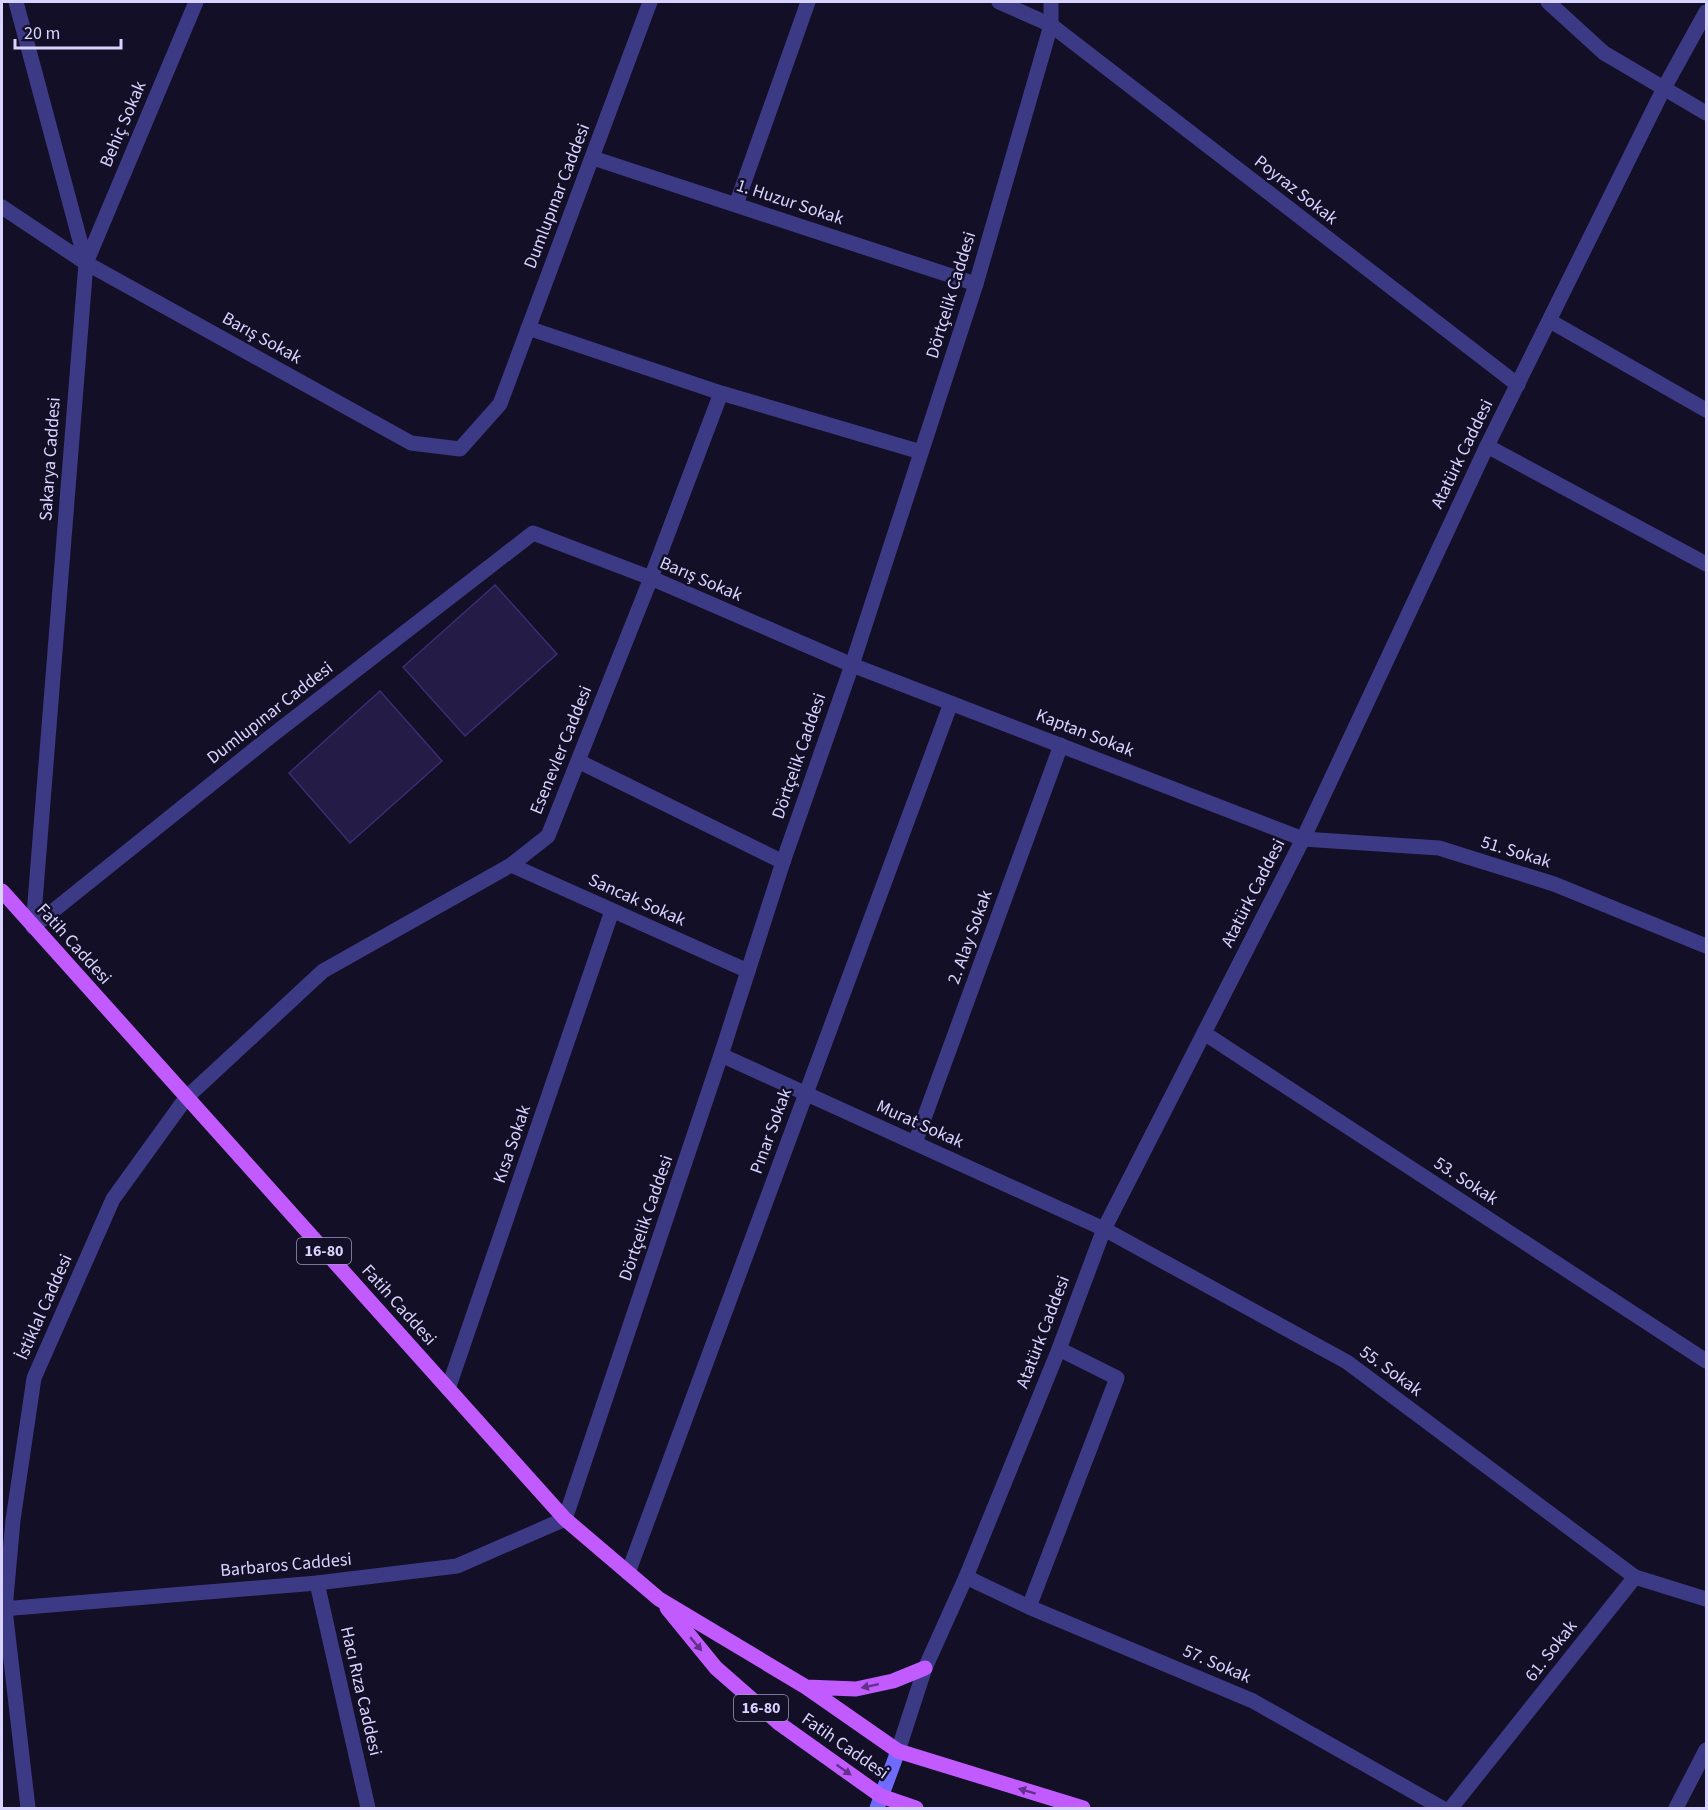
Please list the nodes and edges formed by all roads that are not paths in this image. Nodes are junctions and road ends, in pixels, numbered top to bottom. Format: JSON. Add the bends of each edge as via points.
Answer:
{"nodes":[{"id":1,"x":16,"y":2,"type":"edge"},
{"id":2,"x":196,"y":2,"type":"edge"},
{"id":3,"x":650,"y":2,"type":"edge"},
{"id":4,"x":808,"y":2,"type":"edge"},
{"id":5,"x":999,"y":2,"type":"edge"},
{"id":6,"x":1052,"y":2,"type":"edge"},
{"id":7,"x":1548,"y":2,"type":"edge"},
{"id":8,"x":1707,"y":12,"type":"edge"},
{"id":9,"x":1051,"y":25,"type":"junction"},
{"id":10,"x":1664,"y":88,"type":"junction"},
{"id":11,"x":1707,"y":113,"type":"edge"},
{"id":12,"x":593,"y":158,"type":"junction"},
{"id":13,"x":736,"y":205,"type":"junction"},
{"id":14,"x":2,"y":207,"type":"edge"},
{"id":15,"x":86,"y":262,"type":"junction"},
{"id":16,"x":976,"y":284,"type":"junction"},
{"id":17,"x":1550,"y":321,"type":"junction"},
{"id":18,"x":528,"y":328,"type":"junction"},
{"id":19,"x":1518,"y":386,"type":"junction"},
{"id":20,"x":721,"y":393,"type":"junction"},
{"id":21,"x":500,"y":404,"type":"joint"},
{"id":22,"x":1707,"y":410,"type":"edge"},
{"id":23,"x":1487,"y":446,"type":"junction"},
{"id":24,"x":921,"y":452,"type":"junction"},
{"id":25,"x":533,"y":533,"type":"joint"},
{"id":26,"x":1707,"y":564,"type":"edge"},
{"id":27,"x":651,"y":578,"type":"junction"},
{"id":28,"x":852,"y":665,"type":"junction"},
{"id":29,"x":951,"y":703,"type":"junction"},
{"id":30,"x":1061,"y":745,"type":"junction"},
{"id":31,"x":578,"y":761,"type":"junction"},
{"id":32,"x":1303,"y":839,"type":"junction"},
{"id":33,"x":783,"y":862,"type":"junction"},
{"id":34,"x":511,"y":866,"type":"junction"},
{"id":35,"x":2,"y":891,"type":"edge"},
{"id":36,"x":612,"y":911,"type":"junction"},
{"id":37,"x":33,"y":927,"type":"junction"},
{"id":38,"x":1707,"y":945,"type":"edge"},
{"id":39,"x":748,"y":971,"type":"junction"},
{"id":40,"x":1203,"y":1033,"type":"junction"},
{"id":41,"x":721,"y":1055,"type":"junction"},
{"id":42,"x":806,"y":1094,"type":"junction"},
{"id":43,"x":186,"y":1098,"type":"junction"},
{"id":44,"x":915,"y":1143,"type":"junction"},
{"id":45,"x":1104,"y":1229,"type":"junction"},
{"id":46,"x":1059,"y":1348,"type":"junction"},
{"id":47,"x":1707,"y":1361,"type":"edge"},
{"id":48,"x":448,"y":1389,"type":"junction"},
{"id":49,"x":564,"y":1519,"type":"junction"},
{"id":50,"x":628,"y":1573,"type":"junction"},
{"id":51,"x":966,"y":1577,"type":"junction"},
{"id":52,"x":1635,"y":1577,"type":"junction"},
{"id":53,"x":317,"y":1583,"type":"junction"},
{"id":54,"x":659,"y":1599,"type":"junction"},
{"id":55,"x":1707,"y":1599,"type":"edge"},
{"id":56,"x":1029,"y":1607,"type":"junction"},
{"id":57,"x":3,"y":1609,"type":"edge"},
{"id":58,"x":925,"y":1668,"type":"junction"},
{"id":59,"x":806,"y":1687,"type":"junction"},
{"id":60,"x":1707,"y":1750,"type":"edge"},
{"id":61,"x":898,"y":1751,"type":"junction"},
{"id":62,"x":879,"y":1802,"type":"edge"},
{"id":63,"x":28,"y":1809,"type":"edge"},
{"id":64,"x":368,"y":1809,"type":"edge"},
{"id":65,"x":916,"y":1809,"type":"edge"},
{"id":66,"x":1083,"y":1809,"type":"edge"},
{"id":67,"x":1443,"y":1809,"type":"edge"},
{"id":68,"x":1451,"y":1809,"type":"edge"},
{"id":69,"x":1676,"y":1809,"type":"edge"}],
"edges":[{"from":1,"to":15,"type":"street","name":"Sakarya Caddesi"},
{"from":2,"to":15,"type":"street","name":"Behiç Sokak"},
{"from":3,"to":12,"type":"street","name":"Dumlupınar Caddesi"},
{"from":4,"to":13,"type":"street"},
{"from":5,"to":9,"type":"street","name":"Poyraz Sokak"},
{"from":6,"to":9,"type":"street","name":"Dörtçelik Caddesi"},
{"from":7,"to":10,"type":"street","via":[[1604,53]]},
{"from":8,"to":10,"type":"street","name":"Atatürk Caddesi"},
{"from":9,"to":16,"type":"street","name":"Dörtçelik Caddesi"},
{"from":9,"to":19,"type":"street","name":"Poyraz Sokak"},
{"from":10,"to":11,"type":"street"},
{"from":10,"to":17,"type":"street","name":"Atatürk Caddesi"},
{"from":12,"to":13,"type":"street","name":"1. Huzur Sokak"},
{"from":12,"to":18,"type":"street","name":"Dumlupınar Caddesi"},
{"from":13,"to":16,"type":"street","name":"1. Huzur Sokak"},
{"from":14,"to":15,"type":"street","name":"Barış Sokak"},
{"from":15,"to":21,"type":"street","name":"Barış Sokak","via":[[411,443],[460,449]]},
{"from":15,"to":37,"type":"street","name":"Sakarya Caddesi"},
{"from":16,"to":24,"type":"street","name":"Dörtçelik Caddesi"},
{"from":17,"to":19,"type":"street","name":"Atatürk Caddesi"},
{"from":17,"to":22,"type":"street"},
{"from":18,"to":20,"type":"street"},
{"from":18,"to":21,"type":"street","name":"Dumlupınar Caddesi"},
{"from":19,"to":23,"type":"street","name":"Atatürk Caddesi"},
{"from":20,"to":24,"type":"street"},
{"from":20,"to":27,"type":"street","name":"Esenevler Caddesi"},
{"from":23,"to":26,"type":"street"},
{"from":23,"to":32,"type":"street","name":"Atatürk Caddesi"},
{"from":24,"to":28,"type":"street","name":"Dörtçelik Caddesi"},
{"from":25,"to":27,"type":"street","name":"Barış Sokak"},
{"from":25,"to":37,"type":"street","name":"Dumlupınar Caddesi"},
{"from":27,"to":28,"type":"street","name":"Barış Sokak"},
{"from":27,"to":31,"type":"street","name":"Esenevler Caddesi"},
{"from":28,"to":29,"type":"street","name":"Kaptan Sokak"},
{"from":28,"to":33,"type":"street","name":"Dörtçelik Caddesi"},
{"from":29,"to":30,"type":"street","name":"Kaptan Sokak"},
{"from":29,"to":42,"type":"street","name":"Pınar Sokak"},
{"from":30,"to":32,"type":"street","name":"Kaptan Sokak"},
{"from":30,"to":44,"type":"street","name":"2. Alay Sokak"},
{"from":31,"to":33,"type":"street"},
{"from":31,"to":34,"type":"street","name":"Esenevler Caddesi","via":[[548,836]]},
{"from":32,"to":38,"type":"street","name":"51. Sokak","via":[[1439,848],[1554,884]]},
{"from":32,"to":40,"type":"street","name":"Atatürk Caddesi"},
{"from":33,"to":39,"type":"street","name":"Dörtçelik Caddesi"},
{"from":34,"to":36,"type":"street","name":"Sancak Sokak"},
{"from":34,"to":43,"type":"street","name":"Esenevler Caddesi","via":[[323,971]]},
{"from":35,"to":37,"type":"main road","name":"Fatih Caddesi","number":"16-80"},
{"from":36,"to":39,"type":"street","name":"Sancak Sokak"},
{"from":36,"to":48,"type":"street","name":"Kısa Sokak"},
{"from":37,"to":43,"type":"main road","name":"Fatih Caddesi","number":"16-80"},
{"from":39,"to":41,"type":"street","name":"Dörtçelik Caddesi"},
{"from":40,"to":45,"type":"street","name":"Atatürk Caddesi"},
{"from":40,"to":47,"type":"street","name":"53. Sokak"},
{"from":41,"to":42,"type":"street","name":"Murat Sokak"},
{"from":41,"to":49,"type":"street","name":"Dörtçelik Caddesi"},
{"from":42,"to":44,"type":"street","name":"Murat Sokak"},
{"from":42,"to":50,"type":"street","name":"Pınar Sokak"},
{"from":43,"to":48,"type":"main road","name":"Fatih Caddesi","number":"16-80"},
{"from":43,"to":57,"type":"street","name":"İstiklal Caddesi","via":[[112,1199],[34,1378]]},
{"from":44,"to":45,"type":"street","name":"Murat Sokak"},
{"from":45,"to":46,"type":"street","name":"Atatürk Caddesi"},
{"from":45,"to":52,"type":"street","name":"55. Sokak","via":[[1347,1362]]},
{"from":46,"to":51,"type":"street","name":"Atatürk Caddesi"},
{"from":46,"to":56,"type":"street","via":[[1117,1378]]},
{"from":48,"to":49,"type":"main road","name":"Fatih Caddesi","number":"16-80"},
{"from":49,"to":50,"type":"main road","name":"Fatih Caddesi","number":"16-80"},
{"from":49,"to":53,"type":"street","name":"Barbaros Caddesi","via":[[458,1566]]},
{"from":50,"to":54,"type":"main road","name":"Fatih Caddesi","number":"16-80"},
{"from":51,"to":56,"type":"street","name":"57. Sokak"},
{"from":51,"to":58,"type":"street","name":"Atatürk Caddesi"},
{"from":52,"to":55,"type":"street"},
{"from":52,"to":68,"type":"street","name":"61. Sokak"},
{"from":53,"to":57,"type":"street","name":"Barbaros Caddesi"},
{"from":53,"to":64,"type":"street","name":"Hacı Rıza Caddesi"},
{"from":54,"to":59,"type":"main road","name":"Fatih Caddesi"},
{"from":54,"to":62,"type":"main road","name":"Fatih Caddesi","number":"16-80","one_way":true,"via":[[716,1668]]},
{"from":56,"to":67,"type":"street","name":"57. Sokak","via":[[1253,1701]]},
{"from":57,"to":63,"type":"street","name":"İstiklal Caddesi"},
{"from":58,"to":59,"type":"main road","name":"Fatih Caddesi","one_way":true,"via":[[893,1681],[856,1689]]},
{"from":58,"to":61,"type":"street","name":"Atatürk Caddesi"},
{"from":59,"to":61,"type":"main road","number":"16-80"},
{"from":60,"to":69,"type":"street"},
{"from":61,"to":62,"type":"main road","name":"Atatürk Caddesi"},
{"from":66,"to":61,"type":"main road","name":"Fatih Caddesi","one_way":true},
{"from":62,"to":65,"type":"main road","name":"Fatih Caddesi"}]}
